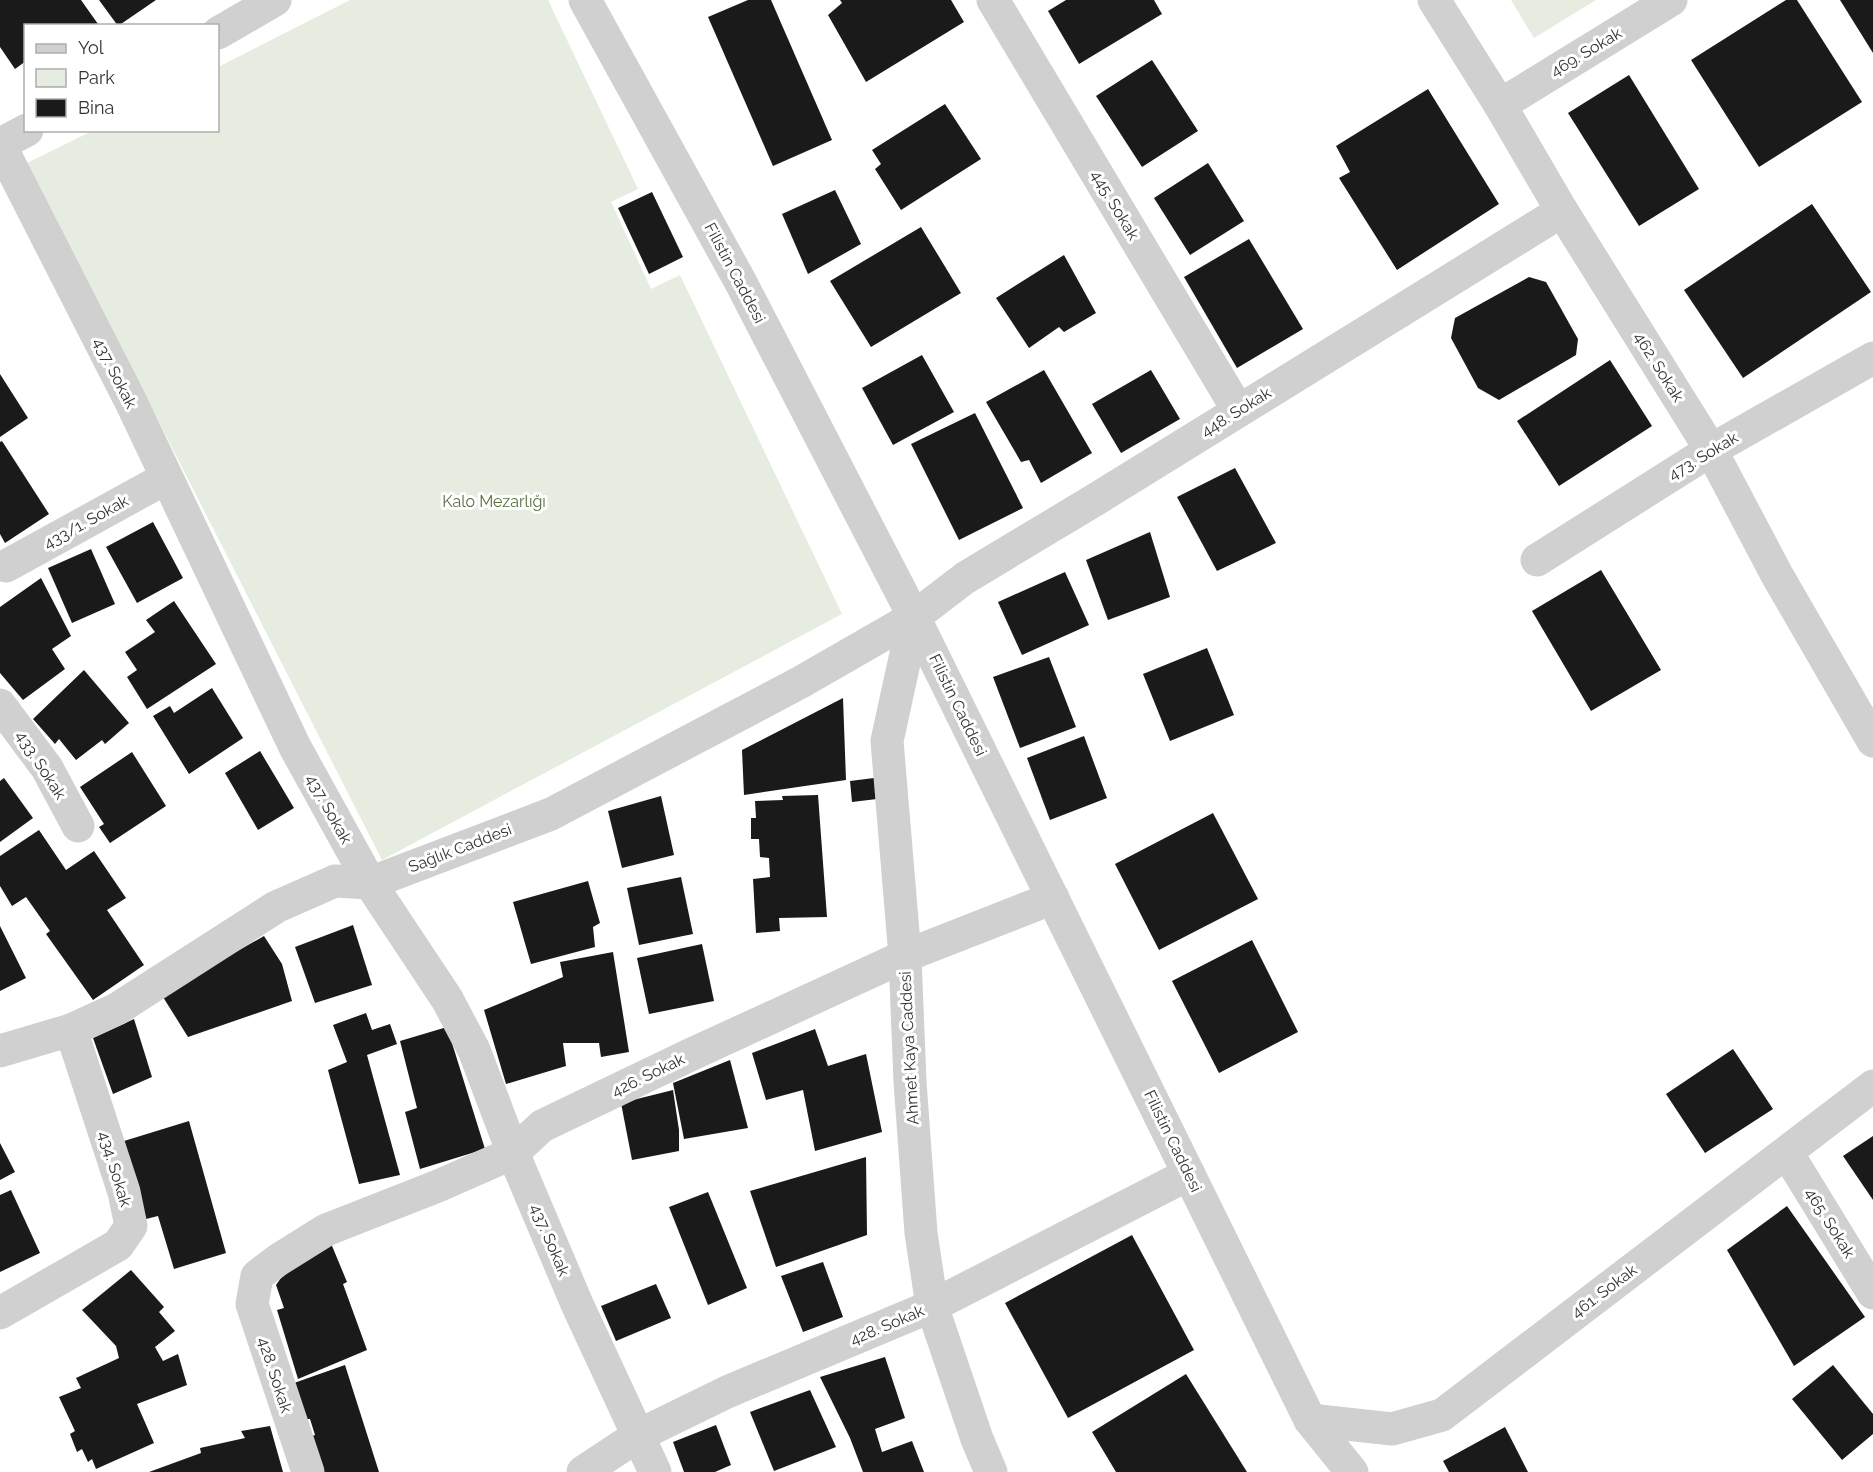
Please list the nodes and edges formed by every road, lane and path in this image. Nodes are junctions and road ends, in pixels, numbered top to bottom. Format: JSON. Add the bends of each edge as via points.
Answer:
{"nodes":[{"id":1,"x":275,"y":0,"type":"edge"},
{"id":2,"x":585,"y":0,"type":"edge"},
{"id":3,"x":993,"y":0,"type":"edge"},
{"id":4,"x":1434,"y":0,"type":"edge"},
{"id":5,"x":1671,"y":0,"type":"edge"},
{"id":6,"x":219,"y":32,"type":"edge"},
{"id":7,"x":1500,"y":105,"type":"junction"},
{"id":8,"x":24,"y":132,"type":"edge"},
{"id":9,"x":0,"y":145,"type":"edge"},
{"id":10,"x":1562,"y":211,"type":"junction"},
{"id":11,"x":1873,"y":358,"type":"edge"},
{"id":12,"x":1238,"y":410,"type":"junction"},
{"id":13,"x":1711,"y":450,"type":"junction"},
{"id":14,"x":166,"y":478,"type":"junction"},
{"id":15,"x":1537,"y":560,"type":"dead end"},
{"id":16,"x":6,"y":566,"type":"dead end"},
{"id":17,"x":914,"y":617,"type":"junction"},
{"id":18,"x":0,"y":705,"type":"edge"},
{"id":19,"x":1873,"y":741,"type":"edge"},
{"id":20,"x":78,"y":826,"type":"dead end"},
{"id":21,"x":370,"y":883,"type":"junction"},
{"id":22,"x":1053,"y":898,"type":"junction"},
{"id":23,"x":905,"y":956,"type":"junction"},
{"id":24,"x":71,"y":1030,"type":"junction"},
{"id":25,"x":0,"y":1051,"type":"edge"},
{"id":26,"x":1873,"y":1086,"type":"edge"},
{"id":27,"x":513,"y":1153,"type":"junction"},
{"id":28,"x":1787,"y":1154,"type":"junction"},
{"id":29,"x":1189,"y":1174,"type":"junction"},
{"id":30,"x":257,"y":1276,"type":"joint"},
{"id":31,"x":1873,"y":1293,"type":"edge"},
{"id":32,"x":932,"y":1306,"type":"junction"},
{"id":33,"x":0,"y":1313,"type":"edge"},
{"id":34,"x":1310,"y":1419,"type":"junction"},
{"id":35,"x":639,"y":1435,"type":"junction"},
{"id":36,"x":308,"y":1472,"type":"edge"},
{"id":37,"x":583,"y":1472,"type":"edge"},
{"id":38,"x":655,"y":1472,"type":"edge"},
{"id":39,"x":991,"y":1472,"type":"edge"},
{"id":40,"x":1321,"y":1472,"type":"edge"},
{"id":41,"x":1352,"y":1472,"type":"edge"}],
"edges":[{"from":1,"to":6,"type":"street"},
{"from":2,"to":17,"type":"street","name":"Filistin Caddesi","via":[[740,281]]},
{"from":3,"to":12,"type":"street","name":"445. Sokak"},
{"from":4,"to":7,"type":"street","name":"462. Sokak"},
{"from":5,"to":7,"type":"street","name":"469. Sokak"},
{"from":7,"to":10,"type":"street","name":"462. Sokak"},
{"from":8,"to":9,"type":"street"},
{"from":9,"to":14,"type":"street","name":"437. Sokak"},
{"from":10,"to":12,"type":"street","name":"448. Sokak"},
{"from":10,"to":13,"type":"street","name":"462. Sokak"},
{"from":11,"to":13,"type":"street","name":"473. Sokak"},
{"from":12,"to":17,"type":"street","name":"448. Sokak","via":[[965,578]]},
{"from":13,"to":15,"type":"street","name":"473. Sokak"},
{"from":13,"to":19,"type":"street","name":"462. Sokak","via":[[1777,575]]},
{"from":14,"to":16,"type":"street","name":"433/1. Sokak"},
{"from":14,"to":21,"type":"street","name":"437. Sokak","via":[[295,747]]},
{"from":17,"to":21,"type":"street","name":"Sağlık Caddesi","via":[[801,682],[551,814]]},
{"from":17,"to":22,"type":"street","name":"Filistin Caddesi"},
{"from":17,"to":23,"type":"street","name":"Ahmet Kaya Caddesi","via":[[887,741]]},
{"from":18,"to":20,"type":"street","name":"433. Sokak","via":[[46,768]]},
{"from":21,"to":24,"type":"street","name":"Sağlık Caddesi","via":[[335,881],[276,908],[117,1010]]},
{"from":21,"to":27,"type":"street","name":"437. Sokak","via":[[458,1019],[474,1050]]},
{"from":22,"to":23,"type":"street","name":"426. Sokak"},
{"from":22,"to":29,"type":"street","name":"Filistin Caddesi"},
{"from":23,"to":27,"type":"street","name":"426. Sokak","via":[[542,1126]]},
{"from":23,"to":32,"type":"street","name":"Ahmet Kaya Caddesi","via":[[921,1233]]},
{"from":24,"to":25,"type":"street","name":"Sağlık Caddesi"},
{"from":24,"to":33,"type":"street","name":"434. Sokak","via":[[124,1192],[131,1226],[118,1245]]},
{"from":26,"to":28,"type":"street","name":"461. Sokak"},
{"from":27,"to":30,"type":"street","name":"426. Sokak","via":[[326,1230]]},
{"from":27,"to":35,"type":"street","name":"437. Sokak","via":[[577,1304]]},
{"from":28,"to":31,"type":"street","name":"465. Sokak"},
{"from":28,"to":34,"type":"street","name":"461. Sokak","via":[[1442,1414],[1392,1429]]},
{"from":29,"to":32,"type":"street","name":"428. Sokak"},
{"from":29,"to":34,"type":"street","name":"Filistin Caddesi"},
{"from":30,"to":36,"type":"street","name":"428. Sokak","via":[[252,1304]]},
{"from":32,"to":35,"type":"street","name":"428. Sokak","via":[[727,1392]]},
{"from":32,"to":39,"type":"street","name":"Ahmet Kaya Caddesi"},
{"from":34,"to":40,"type":"street","name":"Filistin Caddesi"},
{"from":34,"to":41,"type":"street","name":"Filistin Caddesi"},
{"from":35,"to":37,"type":"street","name":"428. Sokak"},
{"from":35,"to":38,"type":"street","name":"437. Sokak"}]}
